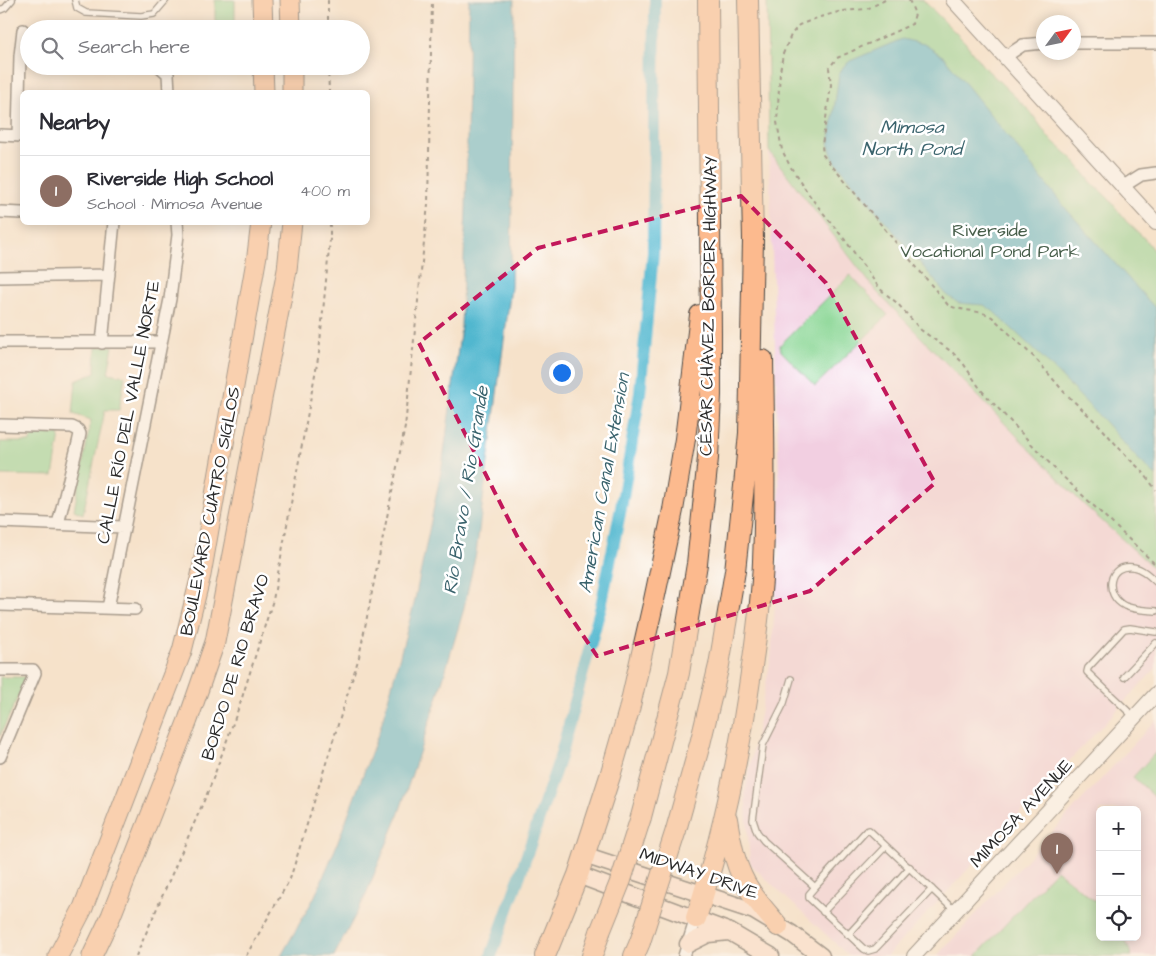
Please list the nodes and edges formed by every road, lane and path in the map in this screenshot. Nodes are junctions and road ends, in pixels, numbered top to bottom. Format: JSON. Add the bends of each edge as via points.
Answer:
{"nodes":[{"id":1,"x":12,"y":0,"type":"edge"},
{"id":2,"x":75,"y":0,"type":"edge"},
{"id":3,"x":166,"y":0,"type":"edge"},
{"id":4,"x":262,"y":0,"type":"edge"},
{"id":5,"x":290,"y":0,"type":"edge"},
{"id":6,"x":328,"y":0,"type":"edge"},
{"id":7,"x":432,"y":0,"type":"edge"},
{"id":8,"x":708,"y":0,"type":"edge"},
{"id":9,"x":748,"y":0,"type":"edge"},
{"id":10,"x":885,"y":0,"type":"edge"},
{"id":11,"x":909,"y":0,"type":"edge"},
{"id":12,"x":953,"y":0,"type":"edge"},
{"id":13,"x":0,"y":10,"type":"edge"},
{"id":14,"x":263,"y":20,"type":"edge"},
{"id":15,"x":291,"y":20,"type":"edge"},
{"id":16,"x":328,"y":20,"type":"edge"},
{"id":17,"x":1081,"y":43,"type":"edge"},
{"id":18,"x":1156,"y":43,"type":"edge"},
{"id":19,"x":1036,"y":44,"type":"edge"},
{"id":20,"x":1005,"y":57,"type":"junction"},
{"id":21,"x":23,"y":75,"type":"edge"},
{"id":22,"x":168,"y":75,"type":"edge"},
{"id":23,"x":263,"y":75,"type":"edge"},
{"id":24,"x":292,"y":75,"type":"edge"},
{"id":25,"x":328,"y":75,"type":"edge"},
{"id":26,"x":22,"y":90,"type":"edge"},
{"id":27,"x":169,"y":90,"type":"edge"},
{"id":28,"x":264,"y":90,"type":"edge"},
{"id":29,"x":292,"y":90,"type":"edge"},
{"id":30,"x":329,"y":90,"type":"edge"},
{"id":31,"x":0,"y":135,"type":"edge"},
{"id":32,"x":20,"y":136,"type":"edge"},
{"id":33,"x":1156,"y":173,"type":"edge"},
{"id":34,"x":1122,"y":187,"type":"junction"},
{"id":35,"x":0,"y":212,"type":"edge"},
{"id":36,"x":20,"y":213,"type":"edge"},
{"id":37,"x":711,"y":219,"type":"junction"},
{"id":38,"x":1156,"y":224,"type":"edge"},
{"id":39,"x":114,"y":225,"type":"edge"},
{"id":40,"x":177,"y":225,"type":"edge"},
{"id":41,"x":261,"y":225,"type":"edge"},
{"id":42,"x":292,"y":225,"type":"edge"},
{"id":43,"x":330,"y":225,"type":"edge"},
{"id":44,"x":753,"y":240,"type":"junction"},
{"id":45,"x":109,"y":275,"type":"junction"},
{"id":46,"x":0,"y":277,"type":"edge"},
{"id":47,"x":0,"y":342,"type":"edge"},
{"id":48,"x":102,"y":342,"type":"junction"},
{"id":49,"x":161,"y":342,"type":"junction"},
{"id":50,"x":0,"y":425,"type":"edge"},
{"id":51,"x":1156,"y":490,"type":"edge"},
{"id":52,"x":0,"y":522,"type":"edge"},
{"id":53,"x":58,"y":524,"type":"junction"},
{"id":54,"x":123,"y":527,"type":"junction"},
{"id":55,"x":1156,"y":565,"type":"edge"},
{"id":56,"x":1156,"y":582,"type":"edge"},
{"id":57,"x":0,"y":606,"type":"edge"},
{"id":58,"x":108,"y":608,"type":"junction"},
{"id":59,"x":135,"y":609,"type":"dead end"},
{"id":60,"x":1156,"y":611,"type":"edge"},
{"id":61,"x":1156,"y":632,"type":"edge"},
{"id":62,"x":1156,"y":643,"type":"edge"},
{"id":63,"x":0,"y":670,"type":"edge"},
{"id":64,"x":1124,"y":677,"type":"dead end"},
{"id":65,"x":791,"y":678,"type":"dead end"},
{"id":66,"x":1156,"y":694,"type":"edge"},
{"id":67,"x":1135,"y":717,"type":"junction"},
{"id":68,"x":0,"y":757,"type":"edge"},
{"id":69,"x":726,"y":813,"type":"junction"},
{"id":70,"x":886,"y":846,"type":"junction"},
{"id":71,"x":584,"y":855,"type":"junction"},
{"id":72,"x":910,"y":868,"type":"junction"},
{"id":73,"x":578,"y":875,"type":"junction"},
{"id":74,"x":815,"y":887,"type":"junction"},
{"id":75,"x":932,"y":889,"type":"junction"},
{"id":76,"x":704,"y":894,"type":"junction"},
{"id":77,"x":956,"y":911,"type":"junction"},
{"id":78,"x":824,"y":912,"type":"junction"},
{"id":79,"x":696,"y":918,"type":"junction"},
{"id":80,"x":778,"y":926,"type":"junction"},
{"id":81,"x":730,"y":932,"type":"junction"},
{"id":82,"x":848,"y":935,"type":"junction"},
{"id":83,"x":637,"y":949,"type":"edge"},
{"id":84,"x":686,"y":950,"type":"edge"},
{"id":85,"x":58,"y":956,"type":"edge"},
{"id":86,"x":92,"y":956,"type":"edge"},
{"id":87,"x":136,"y":956,"type":"edge"},
{"id":88,"x":246,"y":956,"type":"edge"},
{"id":89,"x":545,"y":956,"type":"edge"},
{"id":90,"x":592,"y":956,"type":"edge"},
{"id":91,"x":772,"y":956,"type":"edge"},
{"id":92,"x":821,"y":956,"type":"edge"},
{"id":93,"x":914,"y":956,"type":"edge"}],
"edges":[{"from":1,"to":13,"type":"lane"},
{"from":2,"to":3,"type":"lane","via":[[77,8],[86,13],[141,16],[154,14]]},
{"from":4,"to":14,"type":"highway"},
{"from":5,"to":15,"type":"highway"},
{"from":6,"to":16,"type":"path"},
{"from":7,"to":88,"type":"path","via":[[428,204],[405,427],[359,657],[290,878]]},
{"from":8,"to":37,"type":"highway","name":"CÉSAR CHÁVEZ BORDER HIGHWAY"},
{"from":9,"to":44,"type":"highway"},
{"from":10,"to":55,"type":"path","via":[[867,9],[820,17],[799,25],[791,35],[782,54],[780,72],[777,122],[782,150],[812,199],[880,289],[921,330],[952,352],[981,390],[1055,469]]},
{"from":11,"to":51,"type":"path","via":[[915,14],[912,24],[837,58],[829,68],[831,85],[823,155],[948,305],[992,317],[1036,358]]},
{"from":12,"to":20,"type":"street"},
{"from":17,"to":18,"type":"street"},
{"from":19,"to":20,"type":"street","via":[[1023,45]]},
{"from":20,"to":34,"type":"street"},
{"from":21,"to":26,"type":"street"},
{"from":22,"to":27,"type":"street"},
{"from":23,"to":28,"type":"highway"},
{"from":24,"to":29,"type":"highway"},
{"from":25,"to":30,"type":"path"},
{"from":31,"to":32,"type":"street"},
{"from":33,"to":34,"type":"street","via":[[1141,175]]},
{"from":34,"to":38,"type":"street"},
{"from":35,"to":36,"type":"street"},
{"from":37,"to":71,"type":"highway","via":[[685,439],[671,518],[629,710]]},
{"from":37,"to":90,"type":"highway","name":"CÉSAR CHÁVEZ BORDER HIGHWAY","bridge":true,"via":[[708,458],[699,547],[679,673],[641,817]]},
{"from":39,"to":45,"type":"street"},
{"from":40,"to":49,"type":"street","name":"CALLE RÍO DEL VALLE NORTE","via":[[175,264]]},
{"from":41,"to":85,"type":"highway","name":"BOULEVARD CUATRO SIGLOS","via":[[201,575],[182,651],[83,908]]},
{"from":42,"to":86,"type":"highway","name":"BOULEVARD CUATRO SIGLOS","via":[[288,270],[215,642],[188,720],[111,916]]},
{"from":43,"to":87,"type":"path","name":"BORDO DE RIO BRAVO","via":[[319,353],[273,600],[210,787]]},
{"from":44,"to":69,"type":"highway","via":[[762,312],[766,446],[763,562],[747,701]]},
{"from":44,"to":83,"type":"highway","bridge":true,"via":[[749,433],[735,571],[719,665],[700,744]]},
{"from":45,"to":46,"type":"street"},
{"from":45,"to":48,"type":"street"},
{"from":47,"to":48,"type":"street"},
{"from":48,"to":49,"type":"street"},
{"from":49,"to":54,"type":"street","name":"CALLE RÍO DEL VALLE NORTE"},
{"from":50,"to":53,"type":"street","via":[[78,430],[80,434]]},
{"from":52,"to":53,"type":"street"},
{"from":53,"to":54,"type":"street"},
{"from":54,"to":58,"type":"street","name":"CALLE RÍO DEL VALLE NORTE"},
{"from":56,"to":60,"type":"lane","via":[[1134,567],[1115,573],[1111,581],[1111,591],[1122,605]]},
{"from":57,"to":58,"type":"street"},
{"from":58,"to":59,"type":"street"},
{"from":61,"to":67,"type":"lane","via":[[1124,629],[1087,672]]},
{"from":62,"to":64,"type":"lane"},
{"from":63,"to":68,"type":"street","via":[[33,670],[35,673]]},
{"from":65,"to":74,"type":"lane","via":[[784,703],[763,745],[754,826],[764,841]]},
{"from":66,"to":67,"type":"street","name":"MIMOSA AVENUE"},
{"from":67,"to":77,"type":"street","name":"MIMOSA AVENUE"},
{"from":69,"to":76,"type":"highway"},
{"from":69,"to":80,"type":"highway","via":[[732,849],[742,875],[750,891]]},
{"from":70,"to":72,"type":"lane"},
{"from":70,"to":74,"type":"lane","via":[[871,831],[866,831]]},
{"from":70,"to":78,"type":"lane"},
{"from":71,"to":73,"type":"highway"},
{"from":71,"to":76,"type":"main road","name":"MIDWAY DRIVE"},
{"from":72,"to":75,"type":"lane"},
{"from":72,"to":82,"type":"lane"},
{"from":73,"to":79,"type":"main road"},
{"from":73,"to":89,"type":"highway"},
{"from":74,"to":78,"type":"lane","via":[[809,898]]},
{"from":75,"to":77,"type":"lane"},
{"from":75,"to":82,"type":"lane","via":[[875,950],[864,949]]},
{"from":76,"to":79,"type":"highway"},
{"from":76,"to":80,"type":"main road","name":"MIDWAY DRIVE","via":[[754,911]]},
{"from":77,"to":93,"type":"street","name":"MIMOSA AVENUE"},
{"from":78,"to":82,"type":"lane"},
{"from":79,"to":81,"type":"main road"},
{"from":79,"to":84,"type":"street"},
{"from":80,"to":92,"type":"main road","name":"MIDWAY DRIVE"},
{"from":81,"to":84,"type":"main road","via":[[708,934]]},
{"from":81,"to":91,"type":"main road"}]}
